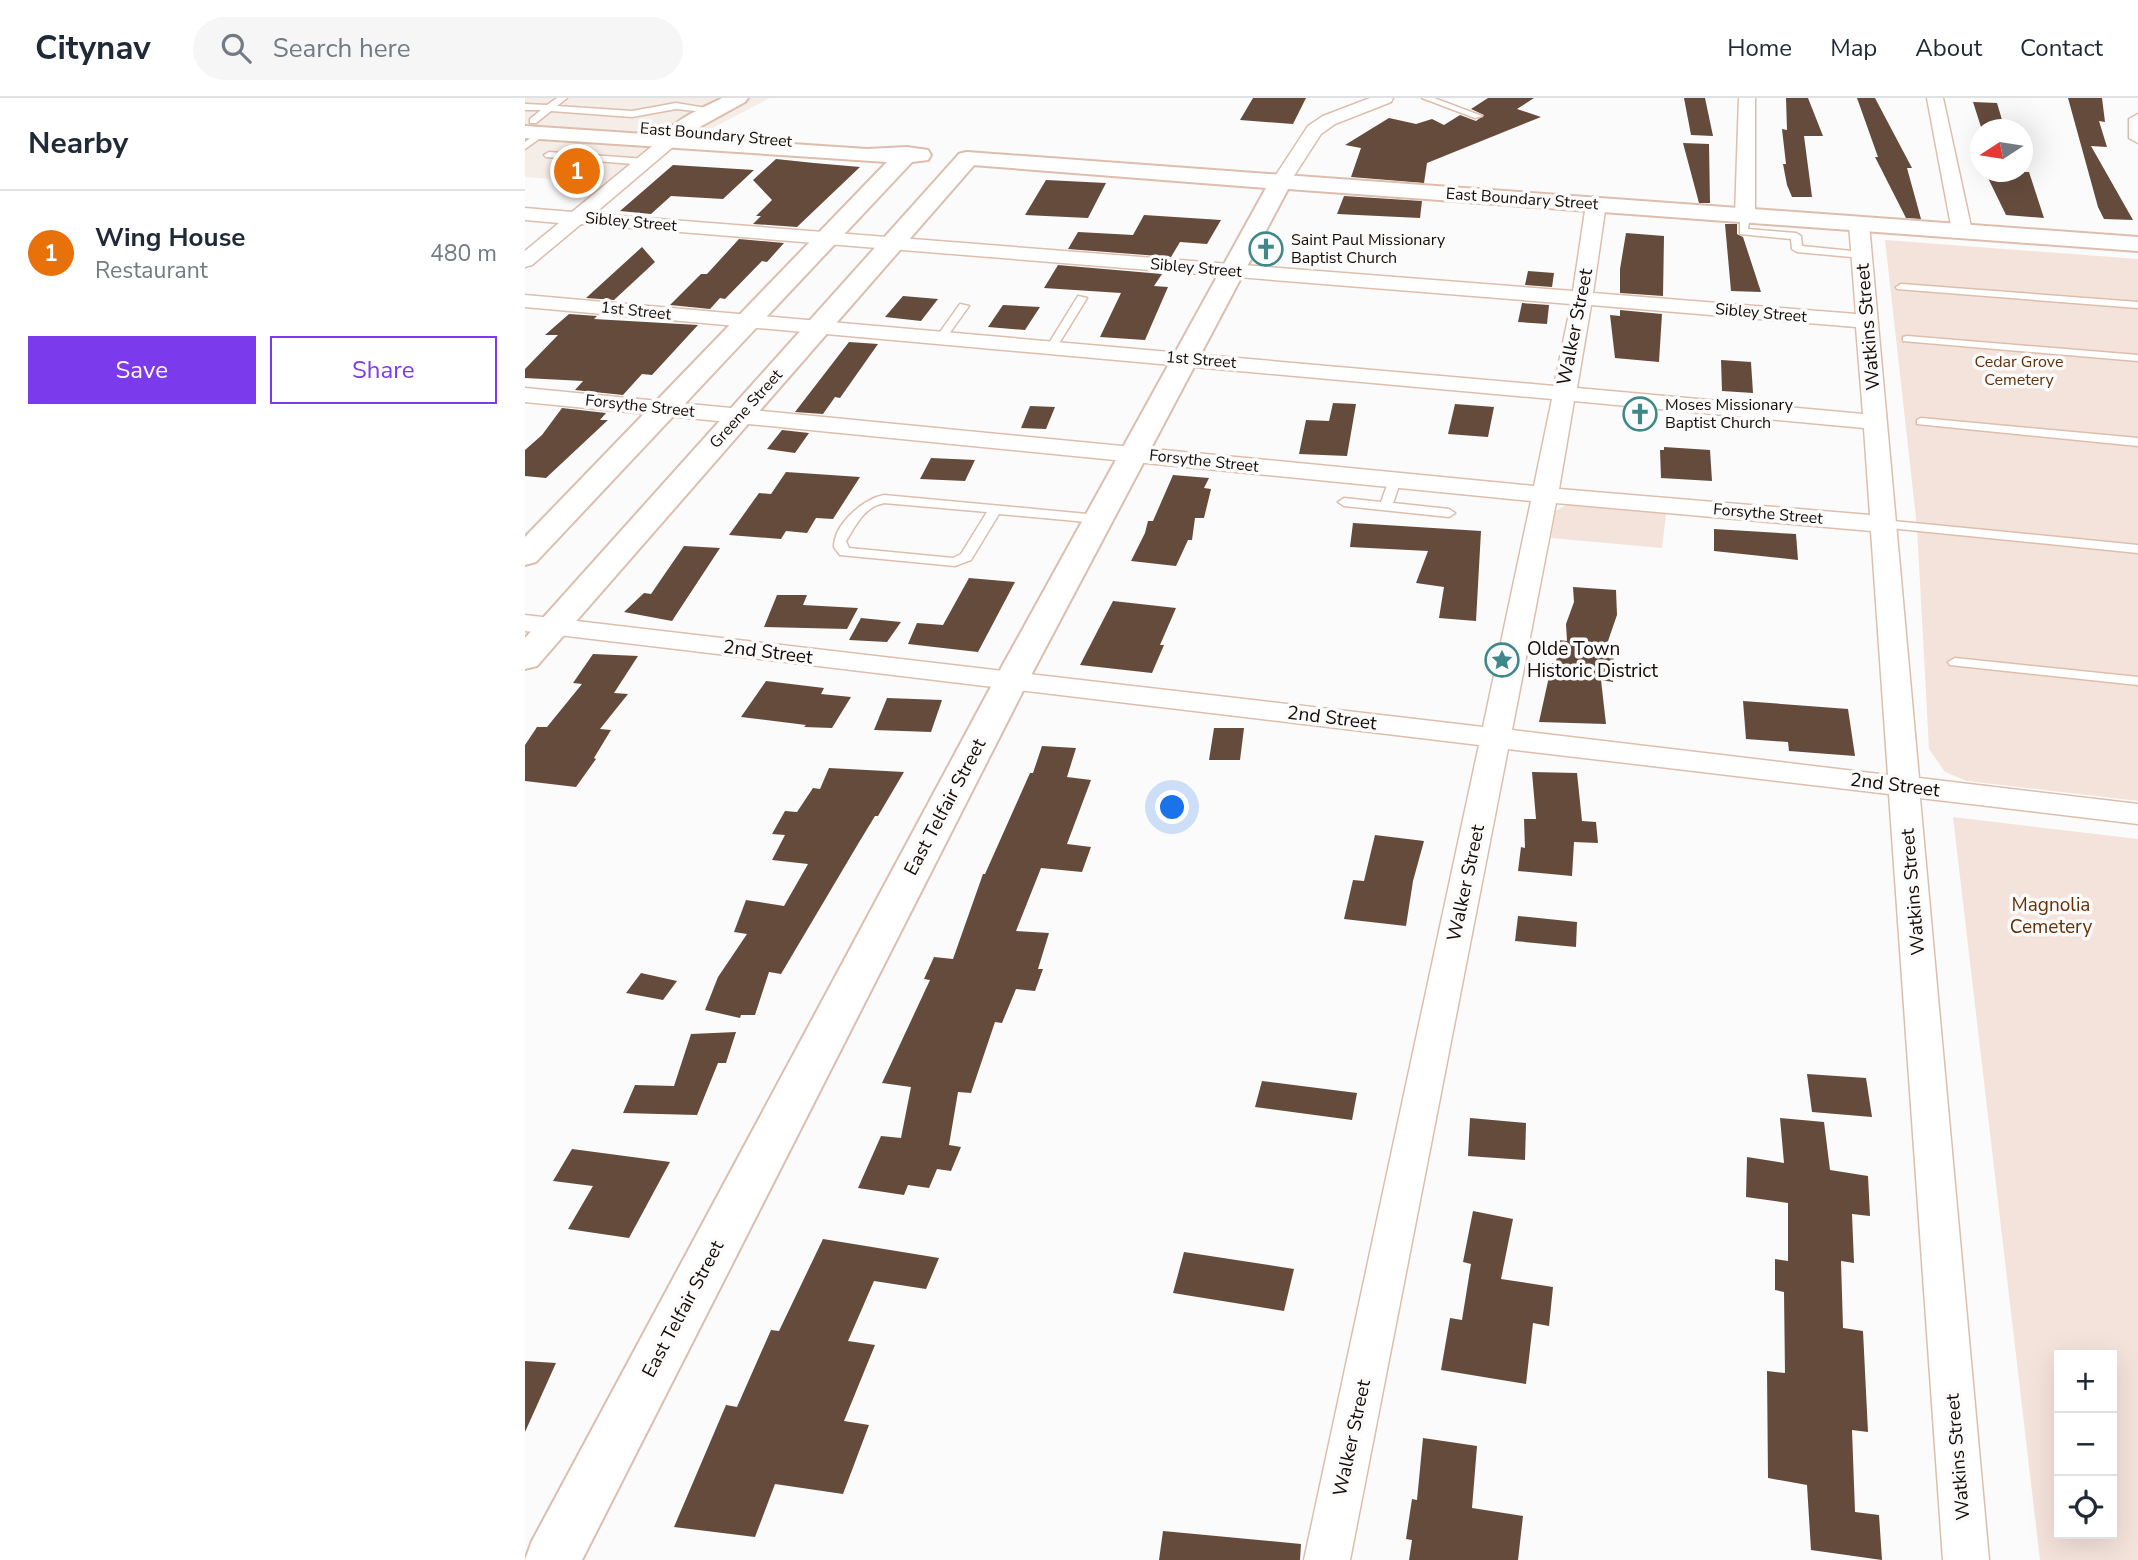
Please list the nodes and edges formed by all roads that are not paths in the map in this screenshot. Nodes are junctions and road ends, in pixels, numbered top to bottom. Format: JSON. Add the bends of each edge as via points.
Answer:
{"nodes":[{"id":1,"x":738,"y":98,"type":"edge"},
{"id":2,"x":1385,"y":98,"type":"edge"},
{"id":3,"x":1426,"y":98,"type":"edge"},
{"id":4,"x":1747,"y":98,"type":"edge"},
{"id":5,"x":1935,"y":98,"type":"edge"},
{"id":6,"x":714,"y":110,"type":"junction"},
{"id":7,"x":1478,"y":116,"type":"dead end"},
{"id":8,"x":537,"y":117,"type":"edge"},
{"id":9,"x":2138,"y":119,"type":"edge"},
{"id":10,"x":673,"y":137,"type":"junction"},
{"id":11,"x":2138,"y":138,"type":"edge"},
{"id":12,"x":907,"y":154,"type":"junction"},
{"id":13,"x":967,"y":159,"type":"junction"},
{"id":14,"x":646,"y":162,"type":"junction"},
{"id":15,"x":1281,"y":181,"type":"junction"},
{"id":16,"x":1596,"y":204,"type":"junction"},
{"id":17,"x":525,"y":214,"type":"edge"},
{"id":18,"x":1745,"y":215,"type":"junction"},
{"id":19,"x":578,"y":218,"type":"junction"},
{"id":20,"x":1962,"y":231,"type":"junction"},
{"id":21,"x":827,"y":238,"type":"junction"},
{"id":22,"x":1860,"y":239,"type":"junction"},
{"id":23,"x":892,"y":243,"type":"junction"},
{"id":24,"x":2138,"y":244,"type":"edge"},
{"id":25,"x":525,"y":261,"type":"edge"},
{"id":26,"x":1233,"y":271,"type":"junction"},
{"id":27,"x":1901,"y":288,"type":"dead end"},
{"id":28,"x":1082,"y":298,"type":"dead end"},
{"id":29,"x":1582,"y":299,"type":"junction"},
{"id":30,"x":525,"y":301,"type":"edge"},
{"id":31,"x":2138,"y":305,"type":"edge"},
{"id":32,"x":964,"y":306,"type":"dead end"},
{"id":33,"x":1867,"y":321,"type":"junction"},
{"id":34,"x":746,"y":322,"type":"junction"},
{"id":35,"x":818,"y":329,"type":"junction"},
{"id":36,"x":940,"y":339,"type":"junction"},
{"id":37,"x":1907,"y":339,"type":"dead end"},
{"id":38,"x":1051,"y":348,"type":"junction"},
{"id":39,"x":2138,"y":358,"type":"edge"},
{"id":40,"x":1185,"y":359,"type":"junction"},
{"id":41,"x":1562,"y":393,"type":"junction"},
{"id":42,"x":525,"y":395,"type":"edge"},
{"id":43,"x":665,"y":409,"type":"junction"},
{"id":44,"x":740,"y":416,"type":"junction"},
{"id":45,"x":1876,"y":422,"type":"junction"},
{"id":46,"x":1921,"y":422,"type":"dead end"},
{"id":47,"x":2138,"y":442,"type":"edge"},
{"id":48,"x":1133,"y":454,"type":"junction"},
{"id":49,"x":1395,"y":480,"type":"junction"},
{"id":50,"x":1545,"y":495,"type":"junction"},
{"id":51,"x":1344,"y":502,"type":"dead end"},
{"id":52,"x":1386,"y":506,"type":"junction"},
{"id":53,"x":995,"y":510,"type":"junction"},
{"id":54,"x":1449,"y":513,"type":"dead end"},
{"id":55,"x":1098,"y":519,"type":"junction"},
{"id":56,"x":1883,"y":524,"type":"junction"},
{"id":57,"x":2138,"y":549,"type":"edge"},
{"id":58,"x":525,"y":555,"type":"edge"},
{"id":59,"x":525,"y":623,"type":"edge"},
{"id":60,"x":554,"y":626,"type":"junction"},
{"id":61,"x":525,"y":659,"type":"edge"},
{"id":62,"x":1955,"y":662,"type":"dead end"},
{"id":63,"x":1011,"y":681,"type":"junction"},
{"id":64,"x":2138,"y":681,"type":"edge"},
{"id":65,"x":1495,"y":738,"type":"junction"},
{"id":66,"x":1905,"y":786,"type":"junction"},
{"id":67,"x":2138,"y":814,"type":"edge"},
{"id":68,"x":552,"y":1560,"type":"edge"},
{"id":69,"x":1327,"y":1560,"type":"edge"},
{"id":70,"x":1966,"y":1560,"type":"edge"}],
"edges":[{"from":1,"to":6,"type":"main road"},
{"from":2,"to":15,"type":"street","name":"East Telfair Street","via":[[1314,130]]},
{"from":3,"to":7,"type":"lane"},
{"from":4,"to":18,"type":"street"},
{"from":5,"to":20,"type":"street"},
{"from":6,"to":8,"type":"lane","via":[[676,106],[632,114]]},
{"from":6,"to":10,"type":"main road"},
{"from":8,"to":10,"type":"main road","name":"East Boundary Street"},
{"from":8,"to":14,"type":"lane"},
{"from":9,"to":11,"type":"street"},
{"from":10,"to":12,"type":"main road","name":"East Boundary Street","via":[[867,156]]},
{"from":10,"to":14,"type":"street"},
{"from":12,"to":13,"type":"main road","name":"East Boundary Street"},
{"from":12,"to":21,"type":"main road"},
{"from":13,"to":15,"type":"main road","name":"East Boundary Street"},
{"from":13,"to":23,"type":"main road","name":"Greene Street"},
{"from":14,"to":19,"type":"street"},
{"from":15,"to":16,"type":"main road","name":"East Boundary Street"},
{"from":15,"to":26,"type":"main road","name":"East Telfair Street"},
{"from":16,"to":18,"type":"main road","name":"East Boundary Street"},
{"from":16,"to":29,"type":"street","name":"Walker Street"},
{"from":17,"to":19,"type":"street","name":"Sibley Street"},
{"from":18,"to":22,"type":"main road","name":"East Boundary Street"},
{"from":19,"to":21,"type":"street","name":"Sibley Street"},
{"from":19,"to":25,"type":"street"},
{"from":20,"to":22,"type":"main road","name":"East Boundary Street"},
{"from":20,"to":24,"type":"main road","name":"East Boundary Street"},
{"from":21,"to":23,"type":"street","name":"Sibley Street"},
{"from":21,"to":34,"type":"main road"},
{"from":22,"to":33,"type":"street","name":"Watkins Street"},
{"from":23,"to":26,"type":"street","name":"Sibley Street"},
{"from":23,"to":35,"type":"main road","name":"Greene Street"},
{"from":26,"to":29,"type":"street","name":"Sibley Street"},
{"from":26,"to":40,"type":"main road","name":"East Telfair Street"},
{"from":27,"to":31,"type":"lane"},
{"from":28,"to":38,"type":"lane"},
{"from":29,"to":33,"type":"street","name":"Sibley Street"},
{"from":29,"to":41,"type":"street","name":"Walker Street"},
{"from":30,"to":34,"type":"street","name":"1st Street"},
{"from":32,"to":36,"type":"lane"},
{"from":33,"to":45,"type":"street","name":"Watkins Street"},
{"from":34,"to":35,"type":"street","name":"1st Street"},
{"from":34,"to":43,"type":"main road"},
{"from":35,"to":36,"type":"street","name":"1st Street"},
{"from":35,"to":44,"type":"main road","name":"Greene Street"},
{"from":36,"to":38,"type":"street","name":"1st Street"},
{"from":37,"to":39,"type":"lane"},
{"from":38,"to":40,"type":"street","name":"1st Street"},
{"from":40,"to":41,"type":"street","name":"1st Street"},
{"from":40,"to":48,"type":"main road","name":"East Telfair Street"},
{"from":41,"to":45,"type":"street","name":"1st Street"},
{"from":41,"to":50,"type":"street","name":"Walker Street"},
{"from":42,"to":43,"type":"street","name":"Forsythe Street"},
{"from":43,"to":44,"type":"street","name":"Forsythe Street"},
{"from":43,"to":58,"type":"main road"},
{"from":44,"to":48,"type":"street","name":"Forsythe Street"},
{"from":44,"to":60,"type":"main road","name":"Greene Street"},
{"from":45,"to":56,"type":"street","name":"Watkins Street"},
{"from":46,"to":47,"type":"lane"},
{"from":48,"to":49,"type":"street","name":"Forsythe Street"},
{"from":48,"to":55,"type":"main road","name":"East Telfair Street"},
{"from":49,"to":50,"type":"street","name":"Forsythe Street"},
{"from":49,"to":52,"type":"lane"},
{"from":50,"to":56,"type":"street","name":"Forsythe Street"},
{"from":50,"to":65,"type":"street","name":"Walker Street"},
{"from":51,"to":52,"type":"lane"},
{"from":52,"to":54,"type":"lane"},
{"from":53,"to":53,"type":"lane","via":[[874,499],[866,503],[840,547],[845,552],[955,562],[966,557]]},
{"from":53,"to":55,"type":"lane"},
{"from":55,"to":63,"type":"main road","name":"East Telfair Street"},
{"from":56,"to":57,"type":"lane"},
{"from":56,"to":66,"type":"street","name":"Watkins Street"},
{"from":59,"to":60,"type":"street","name":"2nd Street"},
{"from":60,"to":61,"type":"main road","name":"Greene Street"},
{"from":60,"to":63,"type":"street","name":"2nd Street"},
{"from":62,"to":64,"type":"lane"},
{"from":63,"to":65,"type":"street","name":"2nd Street"},
{"from":63,"to":68,"type":"main road","name":"East Telfair Street"},
{"from":65,"to":66,"type":"street","name":"2nd Street"},
{"from":65,"to":69,"type":"street","name":"Walker Street"},
{"from":66,"to":67,"type":"street","name":"2nd Street"},
{"from":66,"to":70,"type":"street","name":"Watkins Street"}]}
